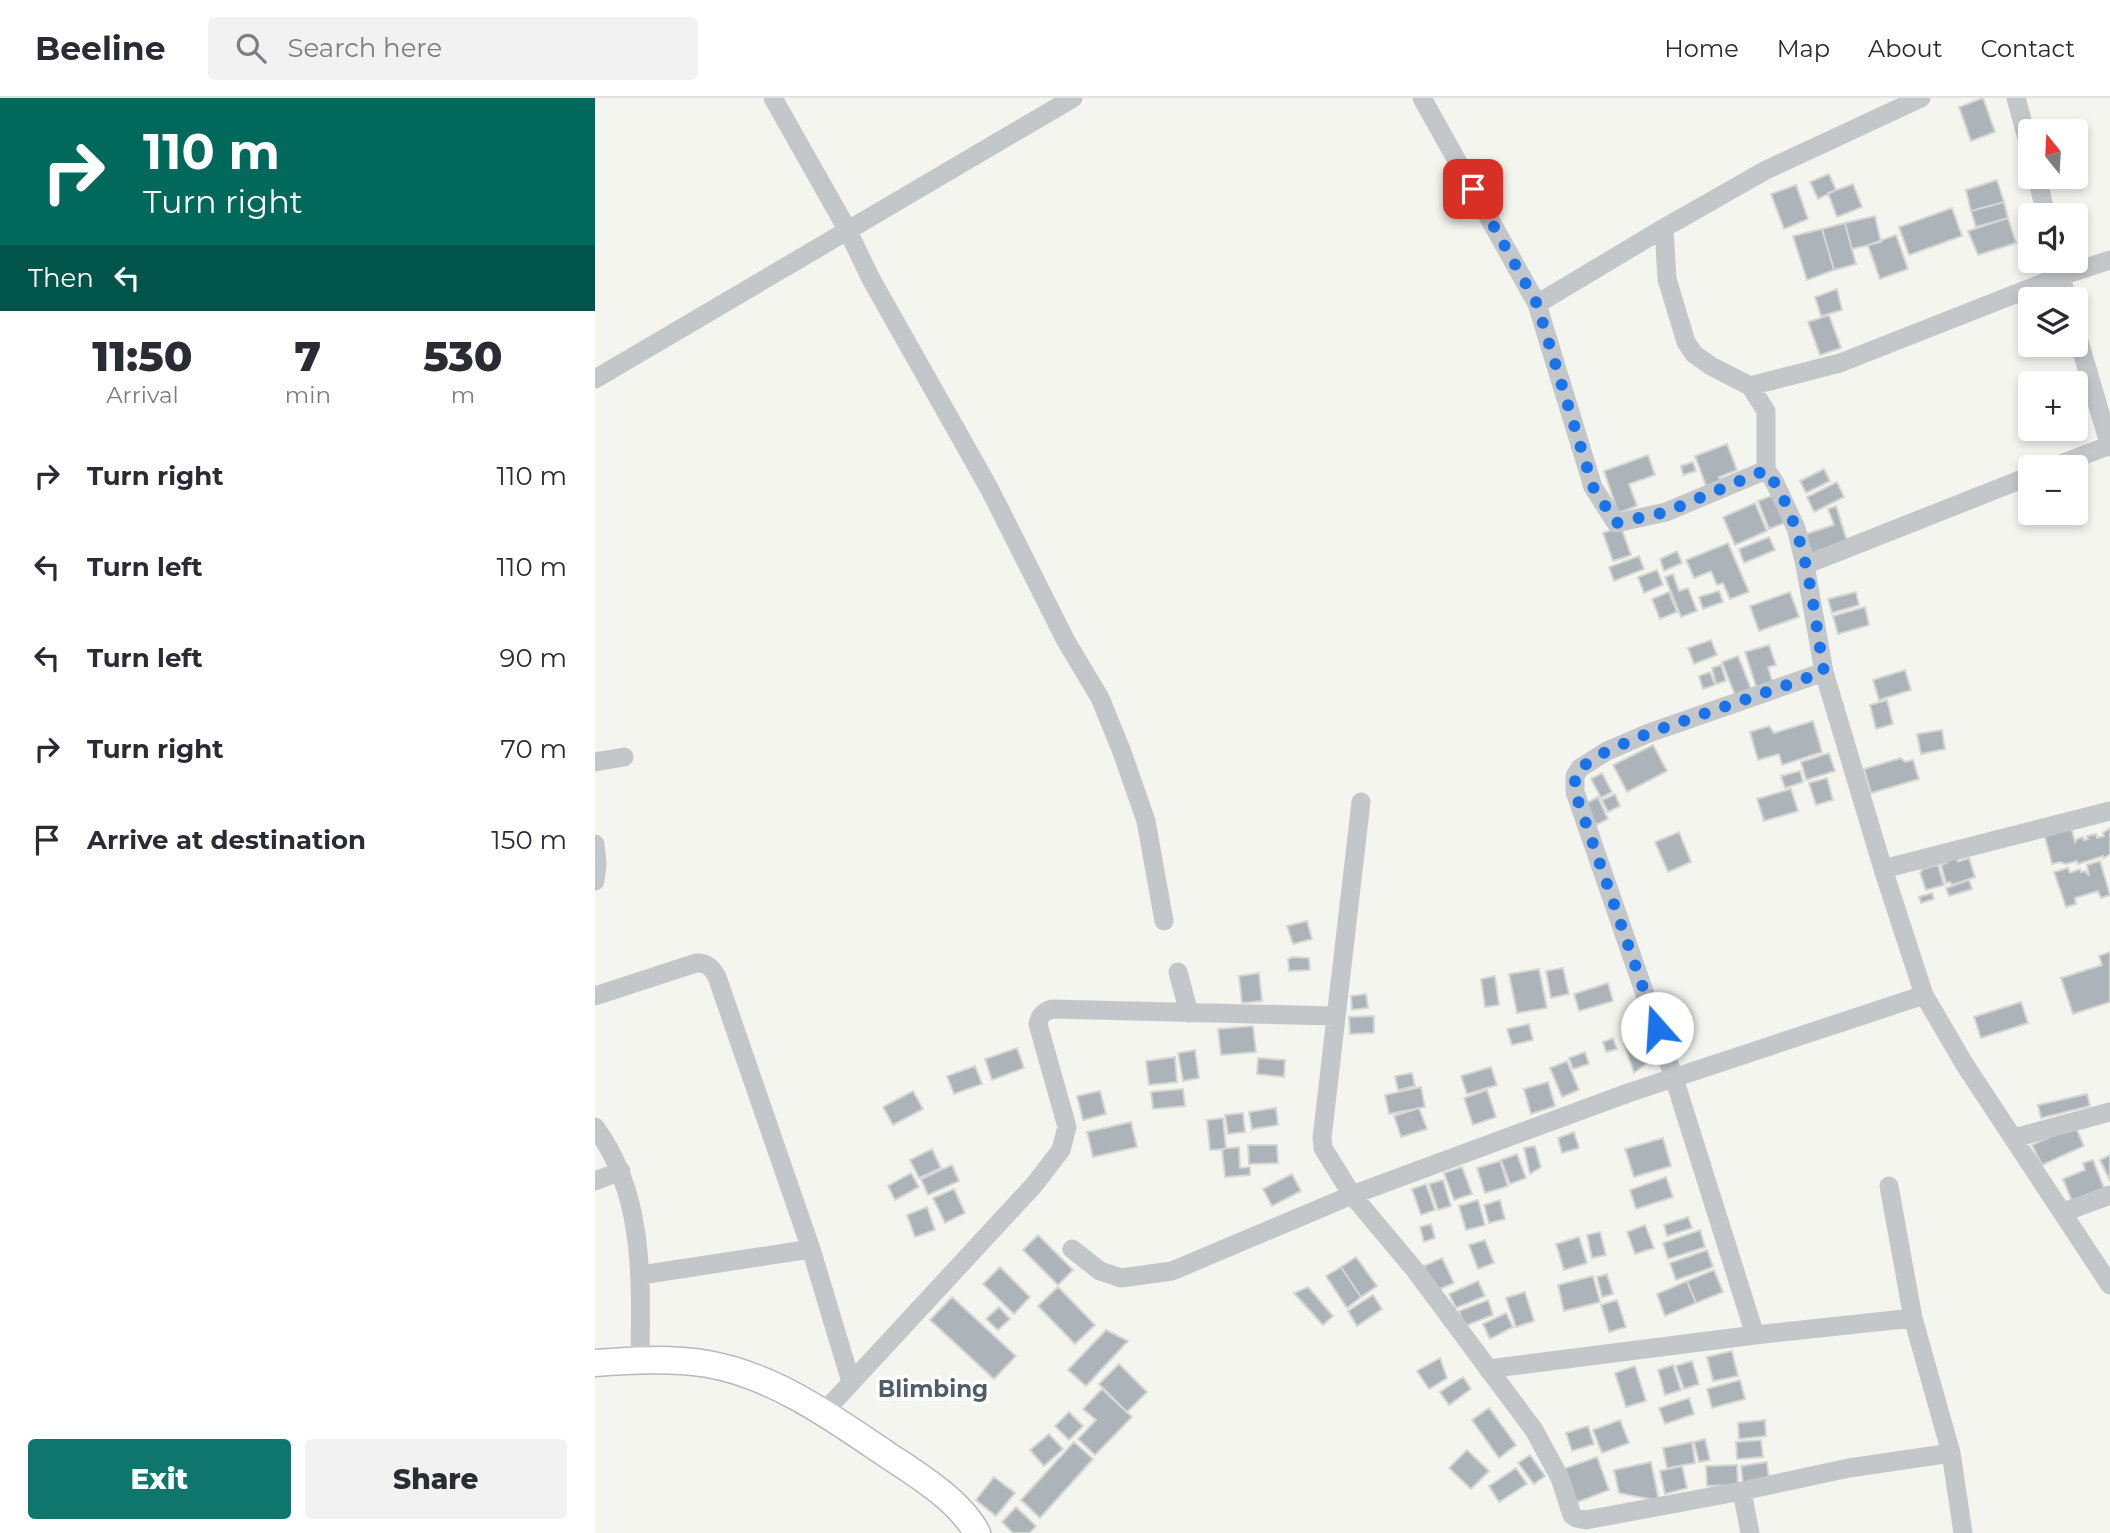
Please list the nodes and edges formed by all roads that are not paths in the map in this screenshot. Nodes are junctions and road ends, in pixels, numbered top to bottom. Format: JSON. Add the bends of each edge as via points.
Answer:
{"nodes":[{"id":1,"x":773,"y":98,"type":"edge"},
{"id":2,"x":1073,"y":98,"type":"edge"},
{"id":3,"x":1422,"y":98,"type":"edge"},
{"id":4,"x":1921,"y":98,"type":"edge"},
{"id":5,"x":2016,"y":98,"type":"edge"},
{"id":6,"x":2022,"y":119,"type":"edge"},
{"id":7,"x":1664,"y":228,"type":"junction"},
{"id":8,"x":847,"y":229,"type":"junction"},
{"id":9,"x":2110,"y":260,"type":"edge"},
{"id":10,"x":2088,"y":264,"type":"edge"},
{"id":11,"x":2050,"y":273,"type":"edge"},
{"id":12,"x":1537,"y":304,"type":"junction"},
{"id":13,"x":2084,"y":357,"type":"edge"},
{"id":14,"x":595,"y":379,"type":"edge"},
{"id":15,"x":1750,"y":386,"type":"junction"},
{"id":16,"x":2110,"y":446,"type":"edge"},
{"id":17,"x":2086,"y":455,"type":"edge"},
{"id":18,"x":1766,"y":470,"type":"junction"},
{"id":19,"x":2018,"y":482,"type":"edge"},
{"id":20,"x":1805,"y":565,"type":"junction"},
{"id":21,"x":1824,"y":672,"type":"junction"},
{"id":22,"x":624,"y":757,"type":"dead end"},
{"id":23,"x":595,"y":762,"type":"edge"},
{"id":24,"x":1361,"y":802,"type":"dead end"},
{"id":25,"x":2110,"y":811,"type":"edge"},
{"id":26,"x":595,"y":844,"type":"edge"},
{"id":27,"x":1883,"y":869,"type":"junction"},
{"id":28,"x":595,"y":881,"type":"edge"},
{"id":29,"x":1164,"y":920,"type":"dead end"},
{"id":30,"x":1178,"y":972,"type":"dead end"},
{"id":31,"x":1924,"y":995,"type":"junction"},
{"id":32,"x":595,"y":996,"type":"edge"},
{"id":33,"x":1189,"y":1013,"type":"junction"},
{"id":34,"x":1336,"y":1016,"type":"junction"},
{"id":35,"x":1674,"y":1078,"type":"junction"},
{"id":36,"x":2110,"y":1112,"type":"edge"},
{"id":37,"x":595,"y":1127,"type":"edge"},
{"id":38,"x":2014,"y":1138,"type":"junction"},
{"id":39,"x":621,"y":1171,"type":"junction"},
{"id":40,"x":595,"y":1181,"type":"edge"},
{"id":41,"x":1889,"y":1185,"type":"dead end"},
{"id":42,"x":1352,"y":1195,"type":"junction"},
{"id":43,"x":2110,"y":1195,"type":"edge"},
{"id":44,"x":2064,"y":1212,"type":"junction"},
{"id":45,"x":811,"y":1249,"type":"junction"},
{"id":46,"x":1072,"y":1249,"type":"dead end"},
{"id":47,"x":641,"y":1275,"type":"junction"},
{"id":48,"x":2110,"y":1285,"type":"edge"},
{"id":49,"x":1913,"y":1318,"type":"junction"},
{"id":50,"x":1755,"y":1335,"type":"junction"},
{"id":51,"x":640,"y":1360,"type":"junction"},
{"id":52,"x":595,"y":1363,"type":"edge"},
{"id":53,"x":1488,"y":1369,"type":"junction"},
{"id":54,"x":852,"y":1382,"type":"junction"},
{"id":55,"x":824,"y":1412,"type":"junction"},
{"id":56,"x":1951,"y":1452,"type":"junction"},
{"id":57,"x":1742,"y":1491,"type":"junction"},
{"id":58,"x":977,"y":1533,"type":"edge"},
{"id":59,"x":1750,"y":1533,"type":"edge"},
{"id":60,"x":1963,"y":1533,"type":"edge"}],
"edges":[{"from":1,"to":8,"type":"street"},
{"from":2,"to":8,"type":"street"},
{"from":3,"to":12,"type":"street"},
{"from":4,"to":7,"type":"street","via":[[1766,170]]},
{"from":5,"to":6,"type":"street"},
{"from":7,"to":12,"type":"street"},
{"from":7,"to":15,"type":"street","via":[[1668,279],[1686,342],[1711,366]]},
{"from":8,"to":14,"type":"street"},
{"from":8,"to":29,"type":"street","via":[[1100,698],[1146,821]]},
{"from":9,"to":10,"type":"street"},
{"from":11,"to":15,"type":"street","via":[[1840,363]]},
{"from":12,"to":18,"type":"street","via":[[1593,487],[1616,523],[1666,512]]},
{"from":13,"to":16,"type":"street"},
{"from":15,"to":18,"type":"street","via":[[1766,411]]},
{"from":16,"to":17,"type":"street"},
{"from":18,"to":20,"type":"street","via":[[1796,528]]},
{"from":19,"to":20,"type":"street"},
{"from":20,"to":21,"type":"street"},
{"from":21,"to":27,"type":"street"},
{"from":21,"to":35,"type":"street","via":[[1623,743],[1589,761],[1575,776],[1575,792]]},
{"from":22,"to":23,"type":"street"},
{"from":24,"to":34,"type":"street"},
{"from":25,"to":27,"type":"street"},
{"from":26,"to":28,"type":"street"},
{"from":27,"to":31,"type":"street"},
{"from":30,"to":33,"type":"street"},
{"from":31,"to":35,"type":"street"},
{"from":31,"to":38,"type":"street"},
{"from":32,"to":45,"type":"street","via":[[696,963],[711,966]]},
{"from":33,"to":34,"type":"street"},
{"from":33,"to":54,"type":"street","via":[[1052,1009],[1039,1017],[1067,1127],[1061,1150]]},
{"from":34,"to":42,"type":"street","via":[[1322,1138],[1323,1148]]},
{"from":35,"to":42,"type":"street"},
{"from":35,"to":50,"type":"street"},
{"from":36,"to":38,"type":"street"},
{"from":37,"to":39,"type":"street"},
{"from":38,"to":44,"type":"street"},
{"from":39,"to":40,"type":"street"},
{"from":39,"to":47,"type":"street"},
{"from":41,"to":49,"type":"street"},
{"from":42,"to":46,"type":"street","via":[[1172,1271],[1121,1278],[1100,1271]]},
{"from":42,"to":53,"type":"street"},
{"from":43,"to":44,"type":"street"},
{"from":44,"to":48,"type":"street"},
{"from":45,"to":47,"type":"street"},
{"from":45,"to":54,"type":"street"},
{"from":47,"to":51,"type":"street"},
{"from":49,"to":50,"type":"street"},
{"from":49,"to":56,"type":"street"},
{"from":50,"to":53,"type":"street"},
{"from":51,"to":52,"type":"street"},
{"from":51,"to":55,"type":"street","via":[[706,1364],[742,1372]]},
{"from":53,"to":57,"type":"street","via":[[1534,1430],[1576,1518],[1586,1520]]},
{"from":54,"to":55,"type":"street"},
{"from":55,"to":58,"type":"street","via":[[919,1476],[963,1513]]},
{"from":56,"to":57,"type":"street"},
{"from":56,"to":60,"type":"street"},
{"from":57,"to":59,"type":"street"}]}
